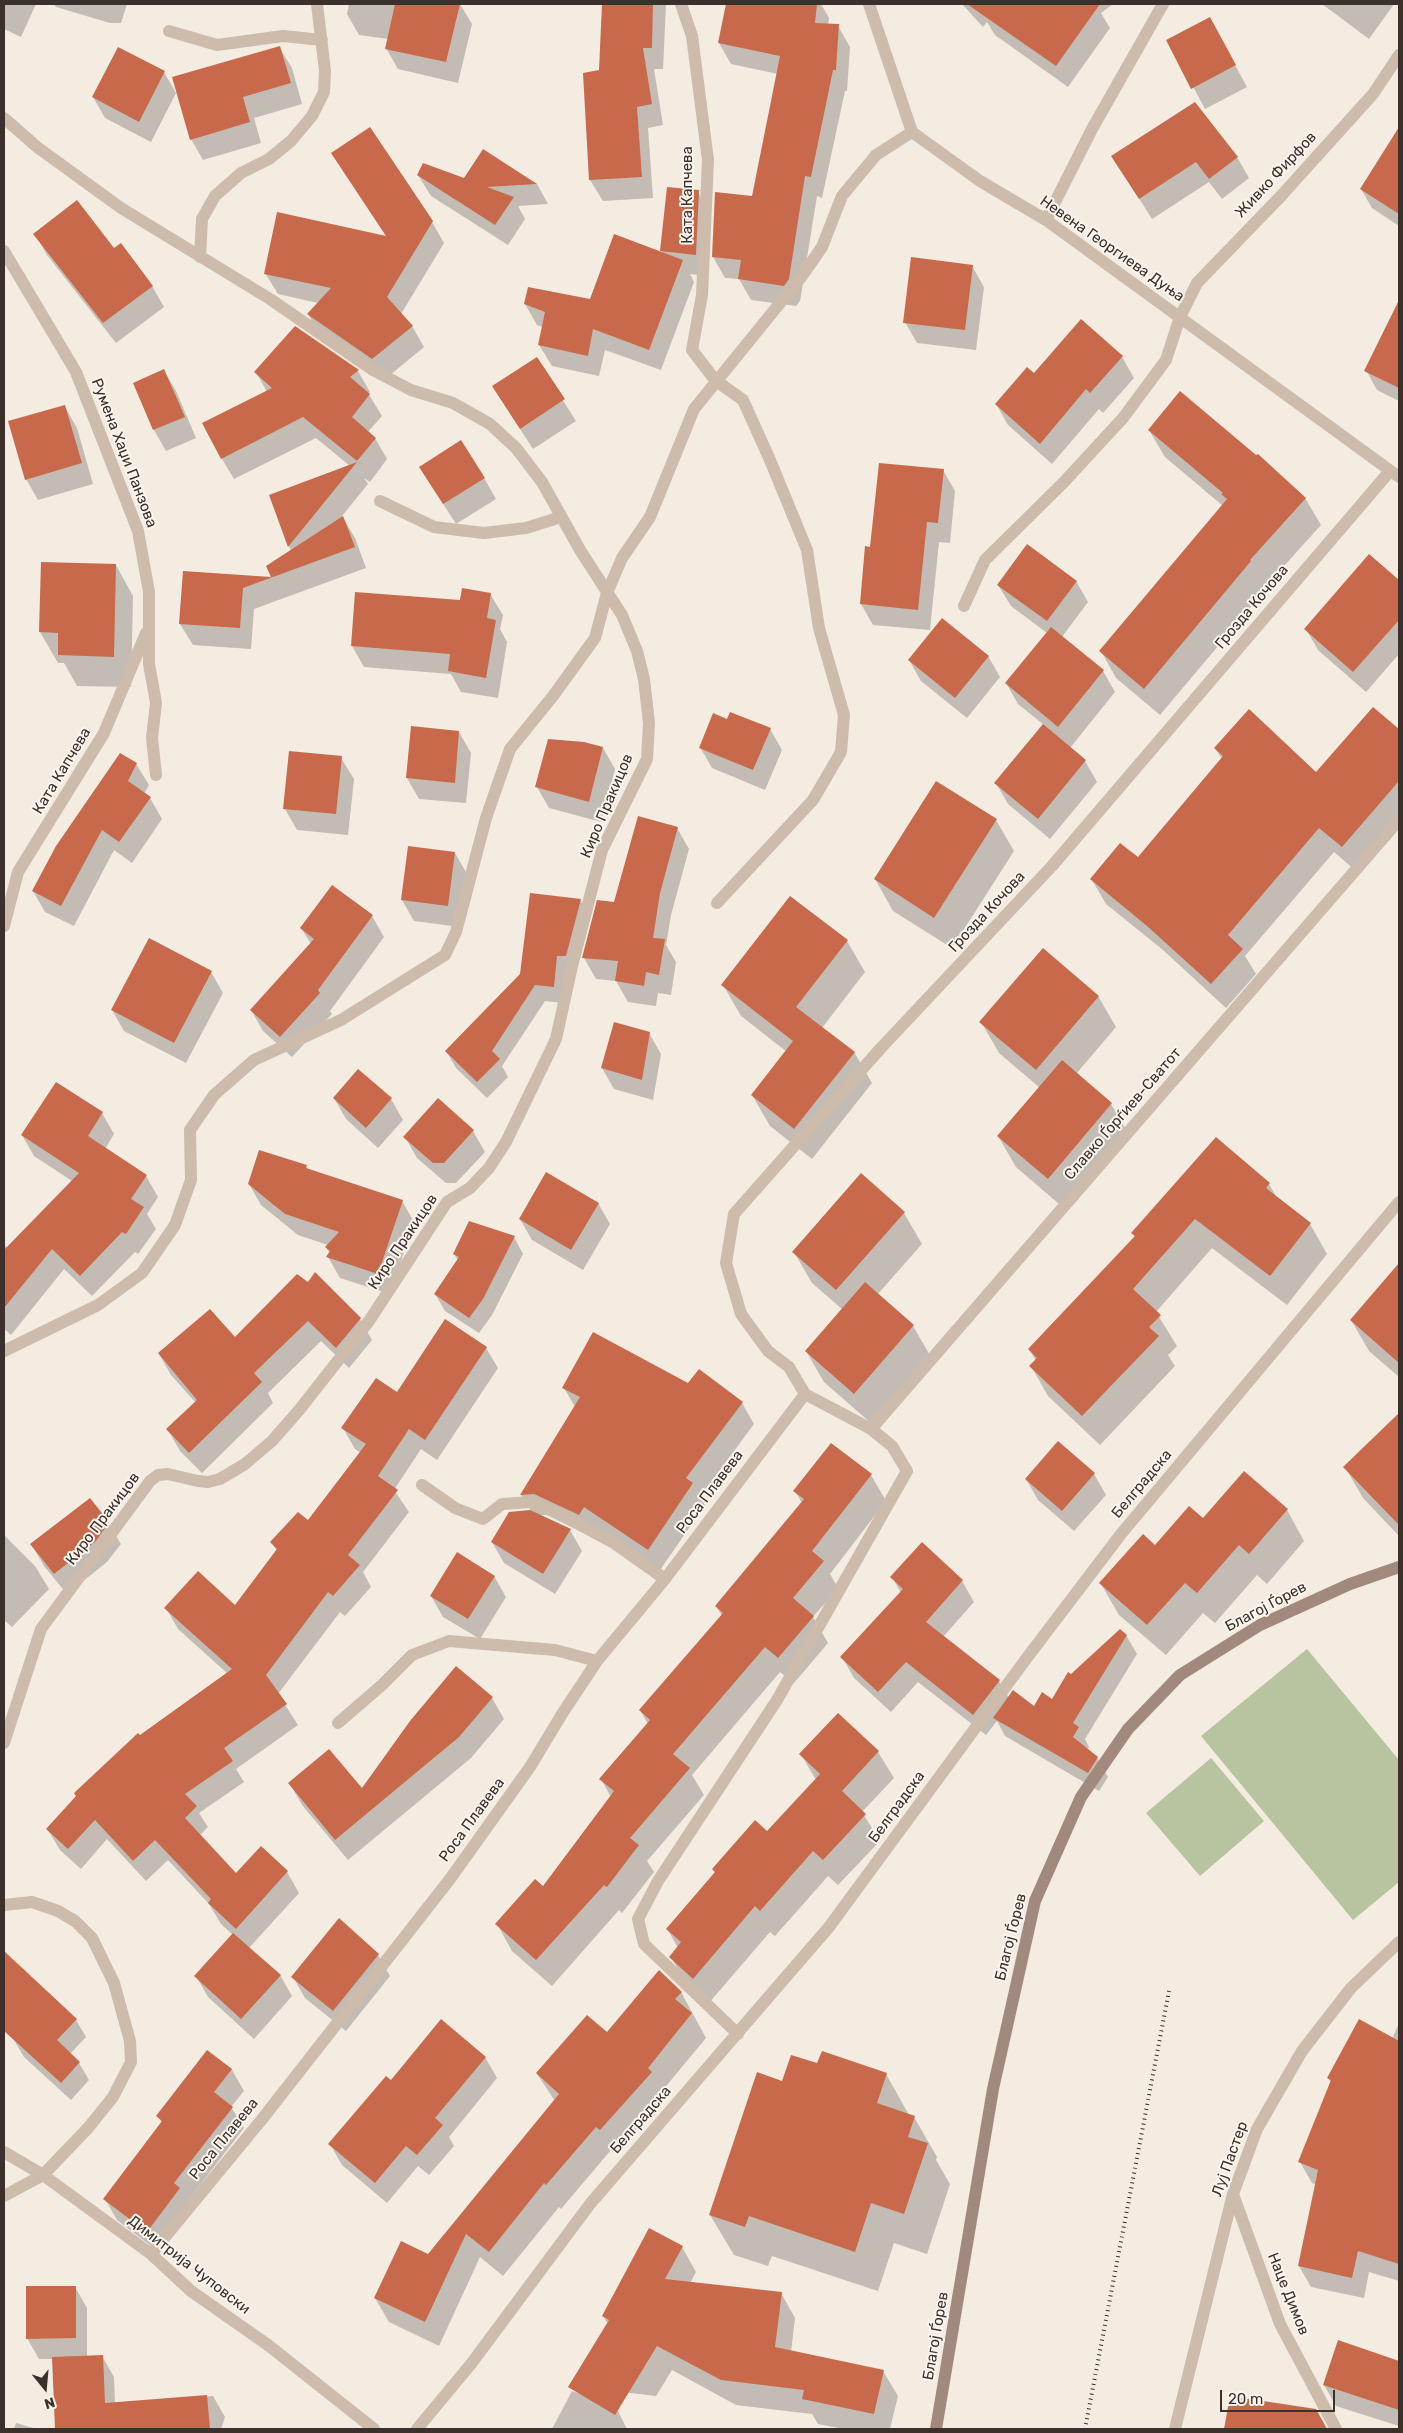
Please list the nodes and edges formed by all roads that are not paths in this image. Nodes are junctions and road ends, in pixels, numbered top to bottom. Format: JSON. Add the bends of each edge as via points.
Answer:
{"nodes":[{"id":1,"x":317,"y":4,"type":"edge"},
{"id":2,"x":681,"y":4,"type":"edge"},
{"id":3,"x":869,"y":4,"type":"edge"},
{"id":4,"x":1164,"y":4,"type":"edge"},
{"id":5,"x":169,"y":31,"type":"dead end"},
{"id":6,"x":322,"y":40,"type":"junction"},
{"id":7,"x":1399,"y":55,"type":"edge"},
{"id":8,"x":4,"y":118,"type":"edge"},
{"id":9,"x":912,"y":132,"type":"junction"},
{"id":10,"x":1046,"y":220,"type":"junction"},
{"id":11,"x":4,"y":251,"type":"edge"},
{"id":12,"x":200,"y":257,"type":"junction"},
{"id":13,"x":1180,"y":317,"type":"junction"},
{"id":14,"x":715,"y":380,"type":"junction"},
{"id":15,"x":1395,"y":474,"type":"edge"},
{"id":16,"x":380,"y":501,"type":"dead end"},
{"id":17,"x":561,"y":517,"type":"junction"},
{"id":18,"x":607,"y":593,"type":"junction"},
{"id":19,"x":964,"y":606,"type":"dead end"},
{"id":20,"x":147,"y":631,"type":"junction"},
{"id":21,"x":156,"y":775,"type":"dead end"},
{"id":22,"x":1399,"y":820,"type":"edge"},
{"id":23,"x":717,"y":903,"type":"dead end"},
{"id":24,"x":4,"y":926,"type":"edge"},
{"id":25,"x":1399,"y":1202,"type":"edge"},
{"id":26,"x":4,"y":1351,"type":"edge"},
{"id":27,"x":805,"y":1394,"type":"junction"},
{"id":28,"x":871,"y":1429,"type":"junction"},
{"id":29,"x":422,"y":1485,"type":"dead end"},
{"id":30,"x":1399,"y":1567,"type":"edge"},
{"id":31,"x":665,"y":1579,"type":"junction"},
{"id":32,"x":597,"y":1662,"type":"junction"},
{"id":33,"x":338,"y":1723,"type":"dead end"},
{"id":34,"x":4,"y":1743,"type":"edge"},
{"id":35,"x":4,"y":1904,"type":"edge"},
{"id":36,"x":1399,"y":1942,"type":"edge"},
{"id":37,"x":738,"y":2034,"type":"junction"},
{"id":38,"x":4,"y":2152,"type":"edge"},
{"id":39,"x":43,"y":2175,"type":"junction"},
{"id":40,"x":1233,"y":2194,"type":"junction"},
{"id":41,"x":4,"y":2196,"type":"edge"},
{"id":42,"x":151,"y":2254,"type":"junction"},
{"id":43,"x":374,"y":2429,"type":"edge"},
{"id":44,"x":417,"y":2429,"type":"edge"},
{"id":45,"x":936,"y":2429,"type":"edge"},
{"id":46,"x":1175,"y":2429,"type":"edge"},
{"id":47,"x":1336,"y":2429,"type":"edge"}],
"edges":[{"from":1,"to":6,"type":"street"},
{"from":2,"to":14,"type":"street","name":"Ката Капчева","via":[[692,36],[708,160],[702,295],[692,350]]},
{"from":3,"to":9,"type":"street"},
{"from":4,"to":10,"type":"street","via":[[1092,129]]},
{"from":5,"to":6,"type":"street","via":[[217,45],[283,36]]},
{"from":6,"to":12,"type":"street","via":[[324,92],[312,116],[277,153],[241,173],[215,196],[202,219]]},
{"from":7,"to":13,"type":"street","name":"Живко Фирфов","via":[[1373,94],[1197,283]]},
{"from":8,"to":12,"type":"street","via":[[37,147],[121,208]]},
{"from":9,"to":10,"type":"street","name":"Невена Георгиева Дуња","via":[[980,181]]},
{"from":9,"to":14,"type":"street","via":[[876,155],[842,196],[822,247],[802,276]]},
{"from":10,"to":13,"type":"street","name":"Невена Георгиева Дуња"},
{"from":11,"to":20,"type":"street","name":"Румена Хаџи Панзова","via":[[76,372],[138,531],[149,592]]},
{"from":12,"to":17,"type":"street","via":[[270,299],[373,370],[411,390],[453,404],[490,424],[516,448],[542,482]]},
{"from":13,"to":15,"type":"street","name":"Невена Георгиева Дуња"},
{"from":13,"to":19,"type":"street","name":"Живко Фирфов","via":[[1166,360],[1123,418],[986,560]]},
{"from":14,"to":18,"type":"street","via":[[694,408],[650,517],[622,558]]},
{"from":14,"to":23,"type":"street","name":"Ката Капчева","via":[[743,400],[807,550],[819,628],[844,714],[841,752],[813,800]]},
{"from":15,"to":27,"type":"street","name":"Грозда Кочова","via":[[1052,866],[880,1049],[734,1214],[726,1263],[741,1314],[768,1351],[789,1367]]},
{"from":16,"to":17,"type":"street","via":[[434,528],[484,533],[526,528]]},
{"from":17,"to":18,"type":"street"},
{"from":18,"to":26,"type":"street","via":[[595,638],[510,749],[486,818],[456,932],[445,955],[341,1020],[254,1060],[214,1095],[190,1130],[191,1180],[174,1226],[142,1273],[98,1305]]},
{"from":18,"to":34,"type":"street","name":"Киро Пракицов","via":[[622,615],[644,679],[649,723],[647,759],[602,850],[556,1039],[506,1142],[489,1168],[470,1188],[446,1202],[369,1321],[272,1441],[245,1464],[220,1479],[208,1482],[168,1474],[150,1481],[41,1629]]},
{"from":20,"to":21,"type":"street","name":"Румена Хаџи Панзова","via":[[156,703],[152,738]]},
{"from":20,"to":24,"type":"street","name":"Ката Капчева","via":[[104,733],[18,872]]},
{"from":22,"to":28,"type":"street","name":"Славко Ѓорѓиев-Сватот"},
{"from":25,"to":37,"type":"street","name":"Белградска","via":[[1121,1534],[829,1927]]},
{"from":27,"to":28,"type":"street"},
{"from":27,"to":31,"type":"street","name":"Роса Плавева"},
{"from":28,"to":37,"type":"street","via":[[892,1446],[907,1471],[777,1700],[658,1881],[638,1919],[644,1944]]},
{"from":29,"to":31,"type":"street","via":[[455,1508],[484,1519],[502,1504],[531,1502],[558,1512],[614,1543]]},
{"from":30,"to":45,"type":"main road","name":"Благој Ѓорев","via":[[1350,1584],[1260,1625],[1180,1676],[1128,1729],[1081,1797],[1035,1901],[993,2089]]},
{"from":31,"to":32,"type":"street","name":"Роса Плавева"},
{"from":32,"to":33,"type":"street","via":[[555,1650],[450,1641],[412,1655]]},
{"from":32,"to":42,"type":"street","name":"Роса Плавева","via":[[530,1767],[450,1879],[263,2118]]},
{"from":35,"to":39,"type":"street","via":[[32,1902],[58,1910],[92,1938],[114,1983],[130,2041],[131,2062],[113,2097]]},
{"from":36,"to":40,"type":"street","name":"Луј Пастер","via":[[1351,1988],[1302,2051],[1257,2129]]},
{"from":37,"to":44,"type":"street","name":"Белградска","via":[[590,2204],[471,2364]]},
{"from":38,"to":39,"type":"street","name":"Димитрија Чуповски"},
{"from":39,"to":41,"type":"street"},
{"from":39,"to":42,"type":"street","name":"Димитрија Чуповски"},
{"from":40,"to":46,"type":"street","name":"Луј Пастер"},
{"from":40,"to":47,"type":"street","name":"Наце Димов","via":[[1280,2324]]},
{"from":42,"to":43,"type":"street","name":"Димитрија Чуповски","via":[[191,2291],[268,2345]]}]}
